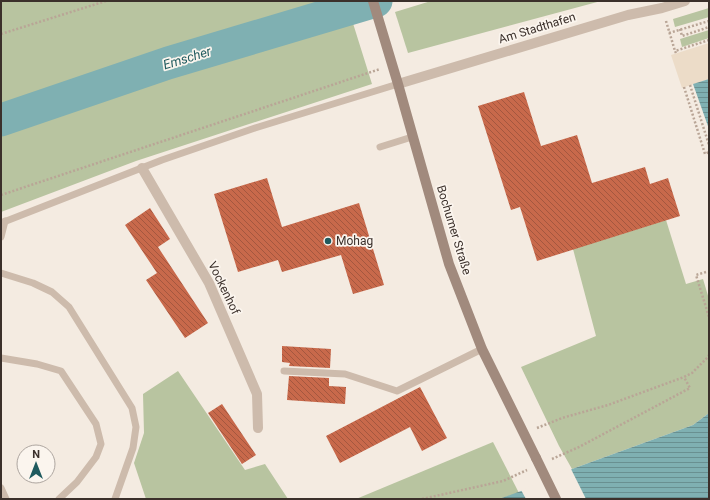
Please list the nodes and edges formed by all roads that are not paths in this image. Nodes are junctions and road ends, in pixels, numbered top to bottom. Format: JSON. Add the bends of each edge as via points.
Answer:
{"nodes":[{"id":1,"x":373,"y":1,"type":"edge"},
{"id":2,"x":686,"y":1,"type":"edge"},
{"id":3,"x":398,"y":84,"type":"junction"},
{"id":4,"x":412,"y":136,"type":"junction"},
{"id":5,"x":380,"y":147,"type":"dead end"},
{"id":6,"x":142,"y":168,"type":"junction"},
{"id":7,"x":3,"y":222,"type":"edge"},
{"id":8,"x":1,"y":237,"type":"edge"},
{"id":9,"x":1,"y":273,"type":"edge"},
{"id":10,"x":482,"y":350,"type":"junction"},
{"id":11,"x":1,"y":358,"type":"edge"},
{"id":12,"x":284,"y":371,"type":"dead end"},
{"id":13,"x":258,"y":428,"type":"dead end"},
{"id":14,"x":1,"y":488,"type":"edge"},
{"id":15,"x":6,"y":499,"type":"edge"},
{"id":16,"x":59,"y":499,"type":"edge"},
{"id":17,"x":114,"y":499,"type":"edge"},
{"id":18,"x":556,"y":499,"type":"edge"}],
"edges":[{"from":1,"to":3,"type":"main road","name":"Bochumer Straße"},
{"from":2,"to":3,"type":"street","name":"Am Stadthafen","via":[[628,15]]},
{"from":3,"to":4,"type":"main road","name":"Bochumer Straße"},
{"from":3,"to":6,"type":"lane","via":[[255,128]]},
{"from":4,"to":5,"type":"lane"},
{"from":4,"to":10,"type":"main road","name":"Bochumer Straße","via":[[449,264]]},
{"from":6,"to":7,"type":"lane"},
{"from":6,"to":13,"type":"street","name":"Vockenhof","via":[[209,283],[257,394]]},
{"from":7,"to":8,"type":"lane"},
{"from":9,"to":17,"type":"lane","via":[[52,292],[69,307],[132,408],[136,427],[133,448]]},
{"from":10,"to":12,"type":"lane","via":[[397,390],[345,374]]},
{"from":10,"to":18,"type":"main road","name":"Bochumer Straße","bridge":true},
{"from":11,"to":16,"type":"lane","via":[[61,371],[96,424],[101,444],[96,457]]},
{"from":14,"to":15,"type":"lane"}]}
